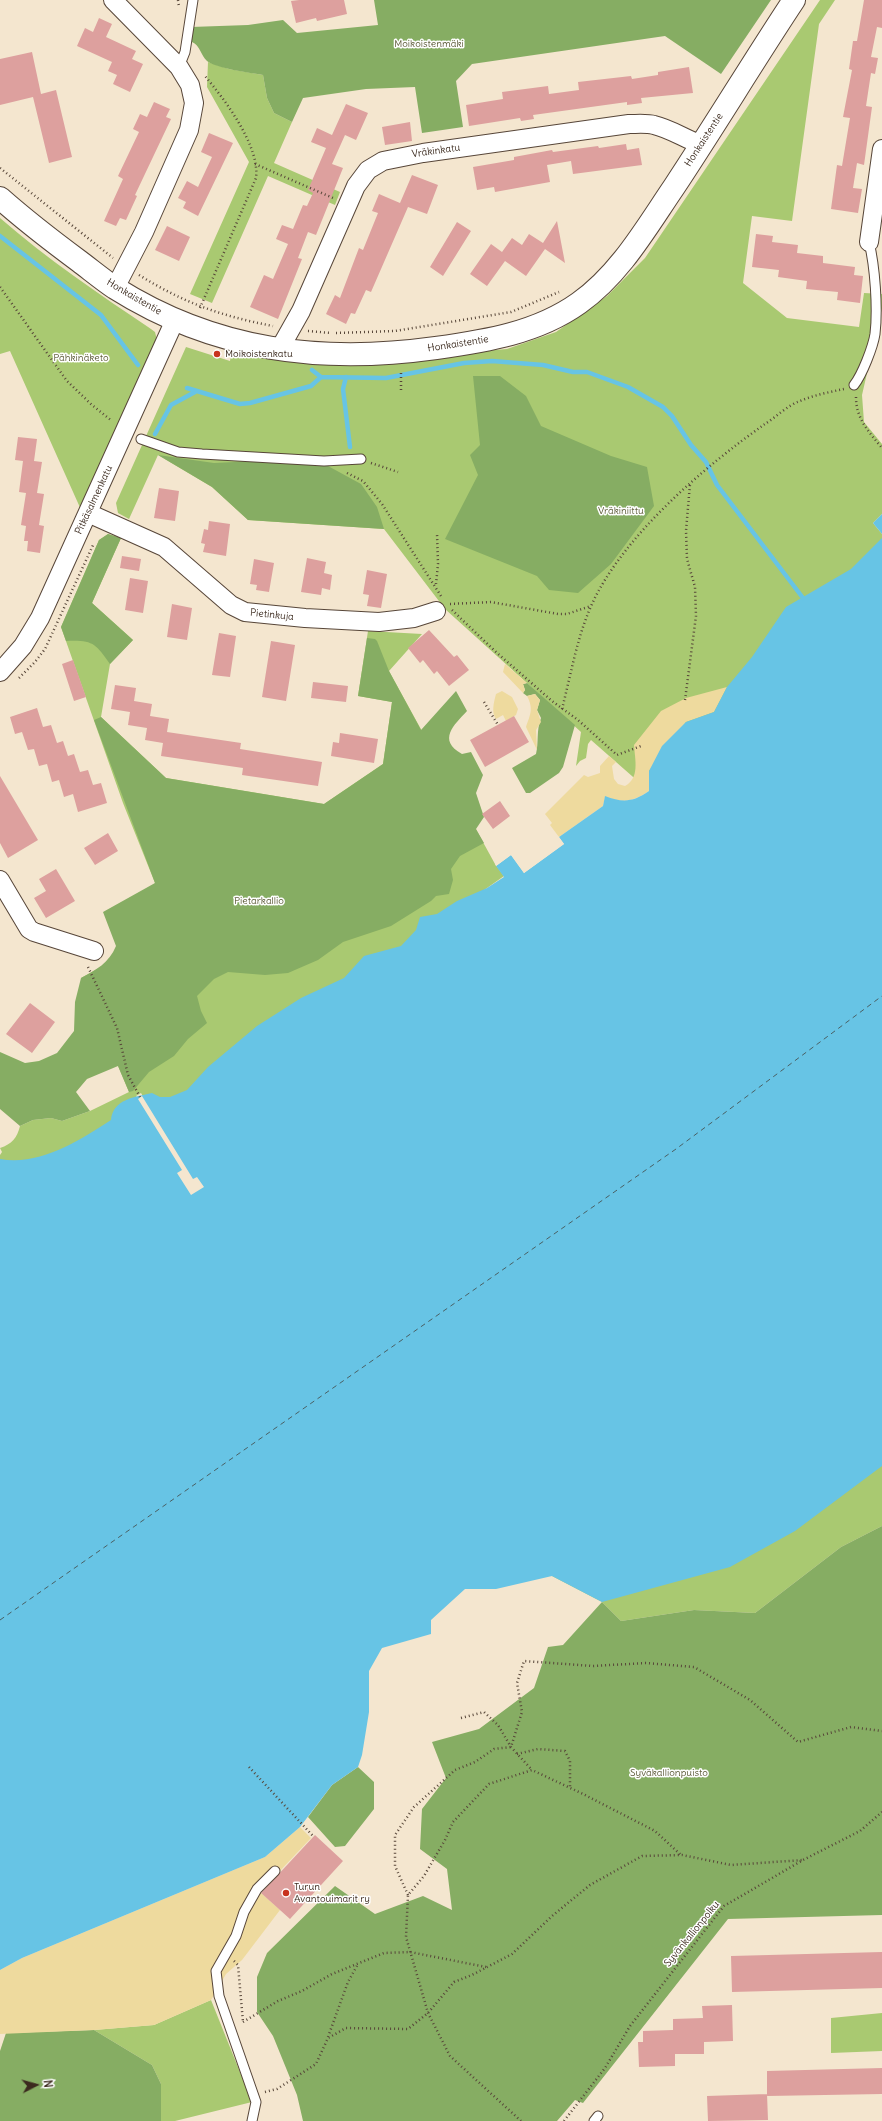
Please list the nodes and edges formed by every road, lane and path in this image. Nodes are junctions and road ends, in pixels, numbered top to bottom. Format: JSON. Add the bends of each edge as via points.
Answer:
{"nodes":[{"id":1,"x":113,"y":0,"type":"edge"},
{"id":2,"x":193,"y":0,"type":"edge"},
{"id":3,"x":794,"y":0,"type":"edge"},
{"id":4,"x":179,"y":67,"type":"junction"},
{"id":5,"x":204,"y":75,"type":"dead end"},
{"id":6,"x":702,"y":145,"type":"junction"},
{"id":7,"x":882,"y":149,"type":"edge"},
{"id":8,"x":255,"y":164,"type":"junction"},
{"id":9,"x":0,"y":168,"type":"edge"},
{"id":10,"x":0,"y":198,"type":"edge"},
{"id":11,"x":348,"y":205,"type":"junction"},
{"id":12,"x":869,"y":242,"type":"joint"},
{"id":13,"x":125,"y":267,"type":"junction"},
{"id":14,"x":0,"y":287,"type":"edge"},
{"id":15,"x":114,"y":288,"type":"junction"},
{"id":16,"x":563,"y":290,"type":"dead end"},
{"id":17,"x":200,"y":307,"type":"junction"},
{"id":18,"x":175,"y":320,"type":"junction"},
{"id":19,"x":290,"y":329,"type":"junction"},
{"id":20,"x":279,"y":350,"type":"junction"},
{"id":21,"x":854,"y":385,"type":"junction"},
{"id":22,"x":117,"y":424,"type":"dead end"},
{"id":23,"x":141,"y":439,"type":"dead end"},
{"id":24,"x":882,"y":448,"type":"edge"},
{"id":25,"x":361,"y":459,"type":"joint"},
{"id":26,"x":324,"y":461,"type":"junction"},
{"id":27,"x":398,"y":472,"type":"dead end"},
{"id":28,"x":690,"y":484,"type":"junction"},
{"id":29,"x":88,"y":513,"type":"junction"},
{"id":30,"x":437,"y":533,"type":"dead end"},
{"id":31,"x":436,"y":585,"type":"junction"},
{"id":32,"x":592,"y":606,"type":"junction"},
{"id":33,"x":441,"y":607,"type":"junction"},
{"id":34,"x":0,"y":672,"type":"edge"},
{"id":35,"x":685,"y":700,"type":"dead end"},
{"id":36,"x":484,"y":702,"type":"dead end"},
{"id":37,"x":562,"y":709,"type":"junction"},
{"id":38,"x":498,"y":725,"type":"dead end"},
{"id":39,"x":641,"y":746,"type":"dead end"},
{"id":40,"x":0,"y":880,"type":"edge"},
{"id":41,"x":86,"y":948,"type":"joint"},
{"id":42,"x":140,"y":1097,"type":"dead end"},
{"id":43,"x":461,"y":1718,"type":"dead end"},
{"id":44,"x":882,"y":1731,"type":"edge"},
{"id":45,"x":511,"y":1747,"type":"junction"},
{"id":46,"x":517,"y":1754,"type":"junction"},
{"id":47,"x":249,"y":1767,"type":"dead end"},
{"id":48,"x":532,"y":1770,"type":"junction"},
{"id":49,"x":570,"y":1788,"type":"junction"},
{"id":50,"x":882,"y":1812,"type":"edge"},
{"id":51,"x":313,"y":1836,"type":"dead end"},
{"id":52,"x":682,"y":1855,"type":"junction"},
{"id":53,"x":803,"y":1860,"type":"junction"},
{"id":54,"x":275,"y":1871,"type":"dead end"},
{"id":55,"x":408,"y":1895,"type":"junction"},
{"id":56,"x":226,"y":1952,"type":"junction"},
{"id":57,"x":410,"y":1952,"type":"junction"},
{"id":58,"x":358,"y":1963,"type":"junction"},
{"id":59,"x":486,"y":1968,"type":"junction"},
{"id":60,"x":428,"y":2013,"type":"junction"},
{"id":61,"x":243,"y":2022,"type":"junction"},
{"id":62,"x":244,"y":2028,"type":"dead end"},
{"id":63,"x":328,"y":2038,"type":"junction"},
{"id":64,"x":254,"y":2095,"type":"junction"},
{"id":65,"x":252,"y":2121,"type":"edge"},
{"id":66,"x":521,"y":2121,"type":"edge"},
{"id":67,"x":564,"y":2121,"type":"edge"}],
"edges":[{"from":1,"to":4,"type":"street"},
{"from":2,"to":4,"type":"lane","via":[[185,52]]},
{"from":3,"to":6,"type":"street","name":"Honkaistentie"},
{"from":4,"to":13,"type":"street","via":[[190,85],[194,103],[189,130],[144,232]]},
{"from":5,"to":8,"type":"path","via":[[234,116],[248,143]]},
{"from":6,"to":11,"type":"street","name":"Vräkinkatu","via":[[653,124],[629,124],[405,156],[383,161],[368,170],[356,186]]},
{"from":6,"to":20,"type":"street","name":"Honkaistentie","via":[[624,260],[579,303],[546,323],[510,335],[401,353],[354,356]]},
{"from":7,"to":12,"type":"street"},
{"from":8,"to":11,"type":"path"},
{"from":8,"to":17,"type":"path","via":[[256,178]]},
{"from":9,"to":13,"type":"path"},
{"from":10,"to":15,"type":"street","name":"Honkaistentie","via":[[28,223]]},
{"from":11,"to":19,"type":"street","name":"Vräkinkatu","via":[[301,311]]},
{"from":12,"to":21,"type":"lane","via":[[872,256],[875,335],[859,379]]},
{"from":13,"to":15,"type":"street"},
{"from":13,"to":17,"type":"path","via":[[167,292]]},
{"from":14,"to":22,"type":"path","via":[[67,381]]},
{"from":15,"to":18,"type":"street","name":"Honkaistentie"},
{"from":16,"to":19,"type":"path","via":[[511,312],[464,321],[395,330],[342,333]]},
{"from":17,"to":19,"type":"path","via":[[232,318]]},
{"from":18,"to":20,"type":"street","name":"Honkaistentie","via":[[228,339]]},
{"from":18,"to":29,"type":"street","name":"Pitkäsalmenkatu"},
{"from":19,"to":20,"type":"street","name":"Vräkinkatu"},
{"from":21,"to":24,"type":"path","via":[[856,408],[862,423]]},
{"from":21,"to":28,"type":"path","via":[[799,401],[716,460]]},
{"from":23,"to":26,"type":"lane","via":[[178,452]]},
{"from":25,"to":26,"type":"lane"},
{"from":25,"to":27,"type":"path"},
{"from":26,"to":31,"type":"path","via":[[364,481]]},
{"from":28,"to":32,"type":"path","via":[[638,537],[611,573]]},
{"from":28,"to":35,"type":"path","via":[[686,532],[687,559],[695,587],[696,616]]},
{"from":29,"to":33,"type":"street","name":"Pietinkuja","via":[[164,547],[231,605],[245,612],[379,622],[414,618]]},
{"from":29,"to":34,"type":"street","name":"Pitkäsalmenkatu","via":[[30,637]]},
{"from":30,"to":31,"type":"path"},
{"from":31,"to":33,"type":"path"},
{"from":32,"to":33,"type":"path","via":[[567,614],[491,602]]},
{"from":32,"to":37,"type":"path","via":[[581,634]]},
{"from":33,"to":37,"type":"path"},
{"from":36,"to":38,"type":"path"},
{"from":37,"to":39,"type":"path","via":[[617,755]]},
{"from":40,"to":41,"type":"street","via":[[29,929]]},
{"from":41,"to":42,"type":"path","via":[[117,1028],[124,1063]]},
{"from":43,"to":45,"type":"path","via":[[484,1712],[498,1725]]},
{"from":44,"to":45,"type":"path","via":[[850,1727],[798,1742],[750,1700],[694,1667],[646,1663],[593,1666],[524,1661],[518,1683],[522,1712]]},
{"from":45,"to":46,"type":"path"},
{"from":45,"to":55,"type":"path","via":[[494,1749],[455,1770],[414,1807],[395,1835],[395,1866]]},
{"from":46,"to":48,"type":"path"},
{"from":46,"to":49,"type":"path","via":[[538,1749],[564,1751],[570,1760]]},
{"from":47,"to":51,"type":"path"},
{"from":48,"to":49,"type":"path"},
{"from":48,"to":55,"type":"path","via":[[489,1784],[466,1806],[452,1822],[445,1840],[424,1876]]},
{"from":49,"to":52,"type":"path","via":[[655,1831]]},
{"from":50,"to":53,"type":"path","name":"Syvänkallionpolku","via":[[860,1831]]},
{"from":52,"to":53,"type":"path","via":[[731,1864]]},
{"from":52,"to":59,"type":"path","via":[[642,1856],[590,1885],[512,1954]]},
{"from":53,"to":67,"type":"path","name":"Syvänkallionpolku","via":[[724,1906],[630,2026],[605,2068]]},
{"from":54,"to":56,"type":"lane","via":[[257,1889]]},
{"from":55,"to":57,"type":"path","via":[[406,1937]]},
{"from":56,"to":61,"type":"path","via":[[238,1965]]},
{"from":56,"to":64,"type":"lane","via":[[216,1971],[219,1996]]},
{"from":57,"to":58,"type":"path","via":[[384,1953]]},
{"from":57,"to":59,"type":"path"},
{"from":57,"to":60,"type":"path"},
{"from":58,"to":61,"type":"path","via":[[278,2001]]},
{"from":58,"to":63,"type":"path","via":[[348,1982]]},
{"from":59,"to":60,"type":"path","via":[[454,1982]]},
{"from":60,"to":63,"type":"path","via":[[408,2029],[346,2028]]},
{"from":60,"to":66,"type":"path","via":[[450,2056]]},
{"from":61,"to":62,"type":"path"},
{"from":63,"to":64,"type":"path","via":[[316,2064],[277,2089]]},
{"from":64,"to":65,"type":"lane","via":[[256,2102]]}]}
